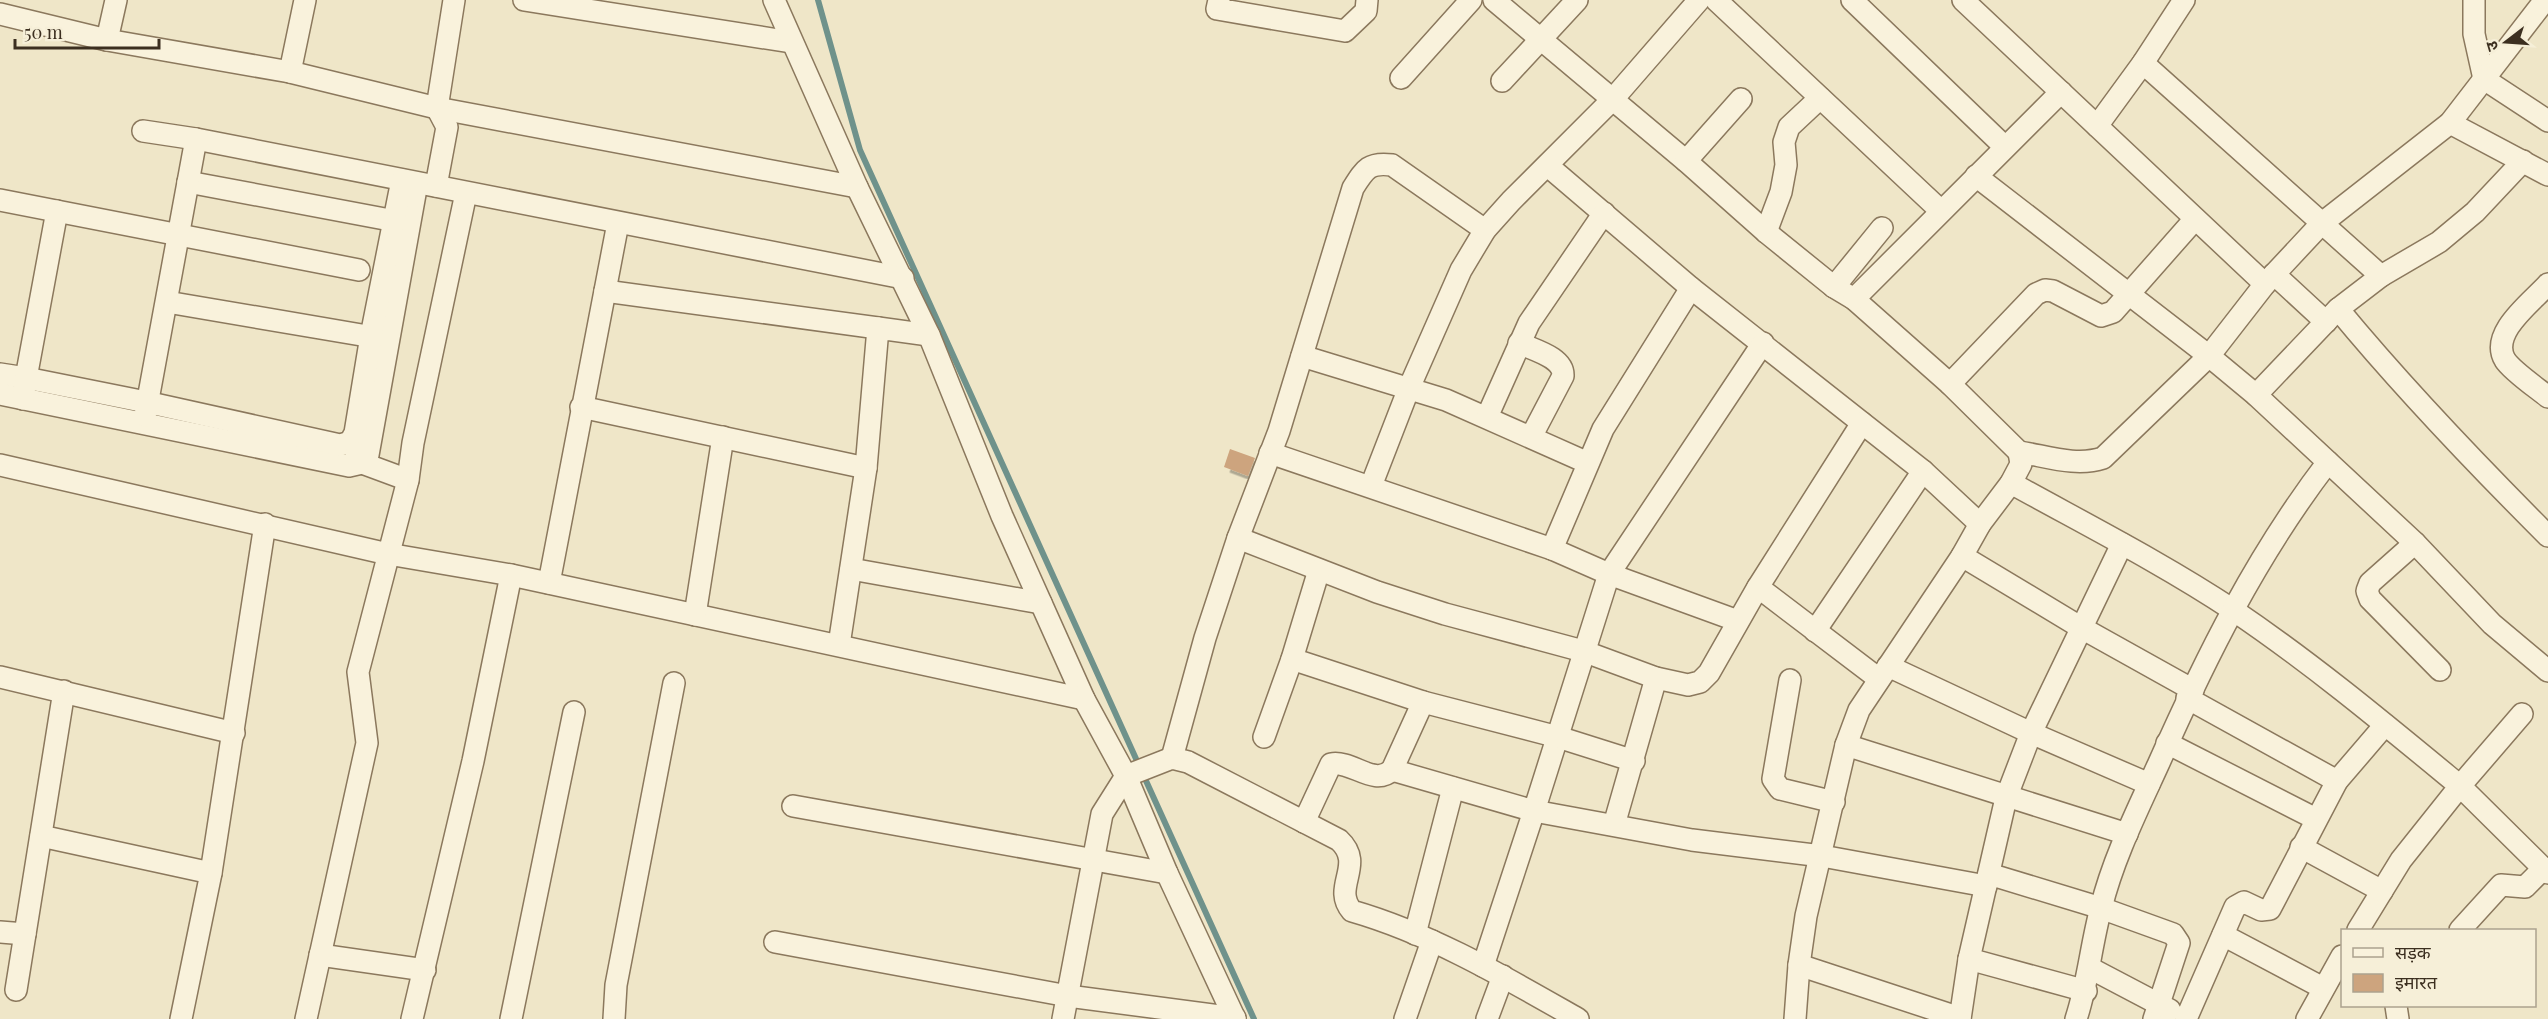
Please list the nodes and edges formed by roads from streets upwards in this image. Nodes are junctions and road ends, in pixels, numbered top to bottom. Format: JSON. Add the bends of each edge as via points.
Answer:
{"nodes":[{"id":1,"x":116,"y":0,"type":"edge"},
{"id":2,"x":305,"y":0,"type":"edge"},
{"id":3,"x":454,"y":0,"type":"edge"},
{"id":4,"x":524,"y":0,"type":"edge"},
{"id":5,"x":774,"y":0,"type":"edge"},
{"id":6,"x":1219,"y":0,"type":"edge"},
{"id":7,"x":1367,"y":0,"type":"edge"},
{"id":8,"x":1471,"y":0,"type":"edge"},
{"id":9,"x":1494,"y":0,"type":"edge"},
{"id":10,"x":1577,"y":0,"type":"edge"},
{"id":11,"x":1699,"y":0,"type":"edge"},
{"id":12,"x":1716,"y":0,"type":"edge"},
{"id":13,"x":1852,"y":0,"type":"edge"},
{"id":14,"x":1963,"y":0,"type":"edge"},
{"id":15,"x":2184,"y":0,"type":"edge"},
{"id":16,"x":2474,"y":0,"type":"edge"},
{"id":17,"x":2545,"y":0,"type":"edge"},
{"id":18,"x":0,"y":14,"type":"edge"},
{"id":19,"x":107,"y":39,"type":"junction"},
{"id":20,"x":1540,"y":39,"type":"junction"},
{"id":21,"x":791,"y":42,"type":"junction"},
{"id":22,"x":2143,"y":63,"type":"junction"},
{"id":23,"x":290,"y":72,"type":"junction"},
{"id":24,"x":1401,"y":78,"type":"dead end"},
{"id":25,"x":2484,"y":79,"type":"junction"},
{"id":26,"x":1502,"y":81,"type":"dead end"},
{"id":27,"x":2061,"y":92,"type":"junction"},
{"id":28,"x":1820,"y":98,"type":"junction"},
{"id":29,"x":1613,"y":99,"type":"junction"},
{"id":30,"x":1741,"y":99,"type":"dead end"},
{"id":31,"x":437,"y":108,"type":"junction"},
{"id":32,"x":2548,"y":121,"type":"edge"},
{"id":33,"x":2450,"y":123,"type":"junction"},
{"id":34,"x":2097,"y":126,"type":"junction"},
{"id":35,"x":143,"y":131,"type":"dead end"},
{"id":36,"x":196,"y":139,"type":"junction"},
{"id":37,"x":2005,"y":147,"type":"junction"},
{"id":38,"x":1686,"y":161,"type":"junction"},
{"id":39,"x":2523,"y":161,"type":"junction"},
{"id":40,"x":1548,"y":166,"type":"junction"},
{"id":41,"x":2548,"y":175,"type":"edge"},
{"id":42,"x":1976,"y":176,"type":"junction"},
{"id":43,"x":188,"y":182,"type":"junction"},
{"id":44,"x":418,"y":183,"type":"junction"},
{"id":45,"x":857,"y":187,"type":"junction"},
{"id":46,"x":466,"y":193,"type":"junction"},
{"id":47,"x":0,"y":200,"type":"edge"},
{"id":48,"x":57,"y":211,"type":"junction"},
{"id":49,"x":1941,"y":211,"type":"junction"},
{"id":50,"x":1604,"y":213,"type":"junction"},
{"id":51,"x":2195,"y":219,"type":"junction"},
{"id":52,"x":402,"y":222,"type":"junction"},
{"id":53,"x":618,"y":223,"type":"junction"},
{"id":54,"x":2321,"y":224,"type":"junction"},
{"id":55,"x":1882,"y":228,"type":"dead end"},
{"id":56,"x":1485,"y":230,"type":"junction"},
{"id":57,"x":1766,"y":232,"type":"junction"},
{"id":58,"x":180,"y":234,"type":"junction"},
{"id":59,"x":360,"y":270,"type":"dead end"},
{"id":60,"x":2381,"y":276,"type":"junction"},
{"id":61,"x":903,"y":278,"type":"junction"},
{"id":62,"x":2269,"y":279,"type":"junction"},
{"id":63,"x":2548,"y":284,"type":"edge"},
{"id":64,"x":1834,"y":287,"type":"junction"},
{"id":65,"x":1691,"y":288,"type":"junction"},
{"id":66,"x":605,"y":291,"type":"junction"},
{"id":67,"x":2129,"y":294,"type":"junction"},
{"id":68,"x":1854,"y":299,"type":"junction"},
{"id":69,"x":167,"y":302,"type":"junction"},
{"id":70,"x":2332,"y":315,"type":"junction"},
{"id":71,"x":878,"y":328,"type":"junction"},
{"id":72,"x":929,"y":335,"type":"junction"},
{"id":73,"x":380,"y":338,"type":"junction"},
{"id":74,"x":1762,"y":343,"type":"junction"},
{"id":75,"x":1519,"y":344,"type":"junction"},
{"id":76,"x":1302,"y":356,"type":"junction"},
{"id":77,"x":2210,"y":356,"type":"junction"},
{"id":78,"x":0,"y":374,"type":"edge"},
{"id":79,"x":1950,"y":384,"type":"junction"},
{"id":80,"x":24,"y":388,"type":"junction"},
{"id":81,"x":1409,"y":388,"type":"junction"},
{"id":82,"x":0,"y":394,"type":"edge"},
{"id":83,"x":2256,"y":395,"type":"junction"},
{"id":84,"x":2548,"y":397,"type":"edge"},
{"id":85,"x":581,"y":406,"type":"junction"},
{"id":86,"x":145,"y":412,"type":"junction"},
{"id":87,"x":1487,"y":417,"type":"junction"},
{"id":88,"x":1862,"y":423,"type":"junction"},
{"id":89,"x":723,"y":437,"type":"junction"},
{"id":90,"x":1531,"y":437,"type":"junction"},
{"id":91,"x":350,"y":442,"type":"junction"},
{"id":92,"x":2019,"y":452,"type":"junction"},
{"id":93,"x":1270,"y":453,"type":"junction"},
{"id":94,"x":2328,"y":462,"type":"junction"},
{"id":95,"x":362,"y":463,"type":"junction"},
{"id":96,"x":1588,"y":463,"type":"junction"},
{"id":97,"x":0,"y":465,"type":"edge"},
{"id":98,"x":867,"y":468,"type":"junction"},
{"id":99,"x":1923,"y":471,"type":"junction"},
{"id":100,"x":408,"y":480,"type":"junction"},
{"id":101,"x":2011,"y":483,"type":"junction"},
{"id":102,"x":1371,"y":486,"type":"junction"},
{"id":103,"x":265,"y":524,"type":"junction"},
{"id":104,"x":1980,"y":524,"type":"junction"},
{"id":105,"x":2548,"y":536,"type":"edge"},
{"id":106,"x":1238,"y":538,"type":"junction"},
{"id":107,"x":2415,"y":543,"type":"junction"},
{"id":108,"x":2122,"y":544,"type":"junction"},
{"id":109,"x":1552,"y":549,"type":"junction"},
{"id":110,"x":388,"y":554,"type":"junction"},
{"id":111,"x":1962,"y":556,"type":"junction"},
{"id":112,"x":851,"y":569,"type":"junction"},
{"id":113,"x":1319,"y":570,"type":"junction"},
{"id":114,"x":1609,"y":574,"type":"junction"},
{"id":115,"x":511,"y":575,"type":"junction"},
{"id":116,"x":549,"y":584,"type":"junction"},
{"id":117,"x":1758,"y":587,"type":"junction"},
{"id":118,"x":1041,"y":603,"type":"junction"},
{"id":119,"x":2231,"y":609,"type":"junction"},
{"id":120,"x":695,"y":615,"type":"junction"},
{"id":121,"x":1738,"y":621,"type":"junction"},
{"id":122,"x":2080,"y":627,"type":"junction"},
{"id":123,"x":1815,"y":631,"type":"junction"},
{"id":124,"x":839,"y":645,"type":"junction"},
{"id":125,"x":1583,"y":651,"type":"junction"},
{"id":126,"x":1292,"y":659,"type":"junction"},
{"id":127,"x":2440,"y":670,"type":"dead end"},
{"id":128,"x":2548,"y":671,"type":"edge"},
{"id":129,"x":1883,"y":672,"type":"junction"},
{"id":130,"x":0,"y":678,"type":"edge"},
{"id":131,"x":1656,"y":678,"type":"junction"},
{"id":132,"x":1790,"y":680,"type":"dead end"},
{"id":133,"x":674,"y":683,"type":"dead end"},
{"id":134,"x":64,"y":691,"type":"junction"},
{"id":135,"x":2190,"y":694,"type":"junction"},
{"id":136,"x":1084,"y":699,"type":"junction"},
{"id":137,"x":1423,"y":702,"type":"junction"},
{"id":138,"x":574,"y":712,"type":"dead end"},
{"id":139,"x":2522,"y":714,"type":"dead end"},
{"id":140,"x":2385,"y":725,"type":"junction"},
{"id":141,"x":234,"y":733,"type":"junction"},
{"id":142,"x":2031,"y":733,"type":"junction"},
{"id":143,"x":1264,"y":737,"type":"dead end"},
{"id":144,"x":1558,"y":737,"type":"junction"},
{"id":145,"x":2167,"y":743,"type":"junction"},
{"id":146,"x":1846,"y":745,"type":"junction"},
{"id":147,"x":1167,"y":759,"type":"junction"},
{"id":148,"x":1634,"y":761,"type":"junction"},
{"id":149,"x":1392,"y":770,"type":"junction"},
{"id":150,"x":1132,"y":773,"type":"junction"},
{"id":151,"x":2337,"y":782,"type":"junction"},
{"id":152,"x":2149,"y":784,"type":"junction"},
{"id":153,"x":2460,"y":786,"type":"junction"},
{"id":154,"x":1453,"y":788,"type":"junction"},
{"id":155,"x":2007,"y":798,"type":"junction"},
{"id":156,"x":1834,"y":802,"type":"junction"},
{"id":157,"x":793,"y":806,"type":"dead end"},
{"id":158,"x":1534,"y":811,"type":"junction"},
{"id":159,"x":2316,"y":819,"type":"junction"},
{"id":160,"x":1304,"y":822,"type":"junction"},
{"id":161,"x":1614,"y":825,"type":"junction"},
{"id":162,"x":2127,"y":834,"type":"junction"},
{"id":163,"x":41,"y":836,"type":"junction"},
{"id":164,"x":2301,"y":848,"type":"junction"},
{"id":165,"x":1822,"y":856,"type":"junction"},
{"id":166,"x":1092,"y":860,"type":"junction"},
{"id":167,"x":2546,"y":871,"type":"edge"},
{"id":168,"x":211,"y":873,"type":"junction"},
{"id":169,"x":1167,"y":873,"type":"junction"},
{"id":170,"x":1988,"y":880,"type":"junction"},
{"id":171,"x":2382,"y":891,"type":"junction"},
{"id":172,"x":2101,"y":908,"type":"junction"},
{"id":173,"x":2359,"y":929,"type":"edge"},
{"id":174,"x":2461,"y":929,"type":"edge"},
{"id":175,"x":0,"y":932,"type":"edge"},
{"id":176,"x":24,"y":934,"type":"junction"},
{"id":177,"x":2223,"y":934,"type":"junction"},
{"id":178,"x":1423,"y":938,"type":"junction"},
{"id":179,"x":775,"y":942,"type":"dead end"},
{"id":180,"x":320,"y":955,"type":"junction"},
{"id":181,"x":1969,"y":959,"type":"junction"},
{"id":182,"x":2341,"y":959,"type":"edge"},
{"id":183,"x":1799,"y":965,"type":"junction"},
{"id":184,"x":1483,"y":966,"type":"junction"},
{"id":185,"x":2090,"y":968,"type":"junction"},
{"id":186,"x":424,"y":970,"type":"junction"},
{"id":187,"x":1503,"y":976,"type":"junction"},
{"id":188,"x":2323,"y":988,"type":"junction"},
{"id":189,"x":16,"y":990,"type":"dead end"},
{"id":190,"x":2086,"y":991,"type":"junction"},
{"id":191,"x":1068,"y":996,"type":"junction"},
{"id":192,"x":2157,"y":1012,"type":"edge"},
{"id":193,"x":1960,"y":1018,"type":"edge"},
{"id":194,"x":181,"y":1019,"type":"edge"},
{"id":195,"x":306,"y":1019,"type":"edge"},
{"id":196,"x":411,"y":1019,"type":"edge"},
{"id":197,"x":511,"y":1019,"type":"edge"},
{"id":198,"x":614,"y":1019,"type":"edge"},
{"id":199,"x":1063,"y":1019,"type":"edge"},
{"id":200,"x":1235,"y":1019,"type":"edge"},
{"id":201,"x":1405,"y":1019,"type":"edge"},
{"id":202,"x":1487,"y":1019,"type":"edge"},
{"id":203,"x":1578,"y":1019,"type":"edge"},
{"id":204,"x":1795,"y":1019,"type":"edge"},
{"id":205,"x":2076,"y":1019,"type":"edge"},
{"id":206,"x":2187,"y":1019,"type":"edge"},
{"id":207,"x":2307,"y":1019,"type":"edge"}],
"edges":[{"from":1,"to":19,"type":"street"},
{"from":2,"to":23,"type":"street"},
{"from":3,"to":31,"type":"street"},
{"from":4,"to":21,"type":"street"},
{"from":5,"to":21,"type":"street"},
{"from":6,"to":7,"type":"street","via":[[1217,9],[1345,31],[1366,11]]},
{"from":8,"to":24,"type":"street"},
{"from":9,"to":20,"type":"street"},
{"from":10,"to":20,"type":"street"},
{"from":11,"to":29,"type":"street"},
{"from":12,"to":28,"type":"street"},
{"from":13,"to":37,"type":"street"},
{"from":14,"to":27,"type":"street"},
{"from":15,"to":22,"type":"street"},
{"from":16,"to":25,"type":"street","via":[[2474,34]]},
{"from":17,"to":25,"type":"street"},
{"from":18,"to":19,"type":"street"},
{"from":19,"to":23,"type":"street"},
{"from":20,"to":26,"type":"street"},
{"from":20,"to":29,"type":"street"},
{"from":21,"to":45,"type":"street"},
{"from":22,"to":34,"type":"street"},
{"from":22,"to":54,"type":"street"},
{"from":23,"to":31,"type":"street"},
{"from":25,"to":32,"type":"street"},
{"from":25,"to":33,"type":"street"},
{"from":27,"to":34,"type":"street"},
{"from":27,"to":37,"type":"street"},
{"from":28,"to":49,"type":"street"},
{"from":28,"to":57,"type":"street","via":[[1789,127],[1784,142],[1786,165]]},
{"from":29,"to":38,"type":"street"},
{"from":29,"to":40,"type":"street"},
{"from":30,"to":38,"type":"street"},
{"from":31,"to":44,"type":"street","via":[[447,127]]},
{"from":31,"to":45,"type":"street"},
{"from":33,"to":39,"type":"street"},
{"from":33,"to":54,"type":"street"},
{"from":34,"to":51,"type":"street"},
{"from":35,"to":36,"type":"street"},
{"from":36,"to":43,"type":"street"},
{"from":36,"to":44,"type":"street"},
{"from":37,"to":42,"type":"street"},
{"from":38,"to":57,"type":"street"},
{"from":39,"to":41,"type":"street"},
{"from":39,"to":60,"type":"street","via":[[2475,212],[2439,242]]},
{"from":40,"to":50,"type":"street"},
{"from":40,"to":56,"type":"street"},
{"from":42,"to":49,"type":"street"},
{"from":42,"to":67,"type":"street"},
{"from":43,"to":52,"type":"street"},
{"from":43,"to":58,"type":"street"},
{"from":44,"to":46,"type":"street"},
{"from":44,"to":52,"type":"street"},
{"from":45,"to":61,"type":"street"},
{"from":46,"to":53,"type":"street"},
{"from":46,"to":100,"type":"street"},
{"from":47,"to":48,"type":"street"},
{"from":48,"to":58,"type":"street"},
{"from":48,"to":80,"type":"street"},
{"from":49,"to":68,"type":"street"},
{"from":50,"to":65,"type":"street"},
{"from":50,"to":75,"type":"street","via":[[1550,290]]},
{"from":51,"to":62,"type":"street"},
{"from":51,"to":67,"type":"street"},
{"from":52,"to":73,"type":"street"},
{"from":53,"to":61,"type":"street"},
{"from":53,"to":66,"type":"street"},
{"from":54,"to":60,"type":"street"},
{"from":54,"to":62,"type":"street"},
{"from":55,"to":64,"type":"street"},
{"from":56,"to":76,"type":"street","via":[[1392,165],[1377,163],[1364,171],[1353,188]]},
{"from":56,"to":81,"type":"street","via":[[1461,270]]},
{"from":57,"to":64,"type":"street"},
{"from":58,"to":59,"type":"street"},
{"from":58,"to":69,"type":"street"},
{"from":60,"to":70,"type":"street"},
{"from":61,"to":72,"type":"street"},
{"from":62,"to":70,"type":"street"},
{"from":62,"to":77,"type":"street"},
{"from":63,"to":84,"type":"street","via":[[2507,329],[2501,345],[2506,361]]},
{"from":64,"to":68,"type":"street"},
{"from":65,"to":74,"type":"street"},
{"from":65,"to":96,"type":"street","via":[[1608,419]]},
{"from":66,"to":71,"type":"street"},
{"from":66,"to":85,"type":"street"},
{"from":67,"to":77,"type":"street"},
{"from":67,"to":79,"type":"street","via":[[2113,312],[2101,316],[2053,291],[2036,294]]},
{"from":68,"to":79,"type":"street"},
{"from":69,"to":73,"type":"street"},
{"from":69,"to":86,"type":"street"},
{"from":70,"to":83,"type":"street"},
{"from":70,"to":105,"type":"street"},
{"from":71,"to":72,"type":"street"},
{"from":71,"to":98,"type":"street"},
{"from":72,"to":118,"type":"street"},
{"from":73,"to":91,"type":"street"},
{"from":73,"to":95,"type":"street","via":[[368,455]]},
{"from":74,"to":88,"type":"street"},
{"from":74,"to":114,"type":"street"},
{"from":75,"to":87,"type":"street"},
{"from":75,"to":90,"type":"street","via":[[1558,362],[1563,369]]},
{"from":76,"to":81,"type":"street"},
{"from":76,"to":93,"type":"street"},
{"from":77,"to":83,"type":"street"},
{"from":77,"to":92,"type":"street","via":[[2103,458],[2077,462]]},
{"from":78,"to":80,"type":"street"},
{"from":79,"to":92,"type":"street"},
{"from":80,"to":82,"type":"street"},
{"from":80,"to":86,"type":"street"},
{"from":81,"to":87,"type":"street"},
{"from":81,"to":102,"type":"street"},
{"from":83,"to":94,"type":"street"},
{"from":85,"to":89,"type":"street"},
{"from":85,"to":116,"type":"street"},
{"from":86,"to":91,"type":"street","via":[[340,445]]},
{"from":86,"to":95,"type":"street","via":[[349,466]]},
{"from":87,"to":90,"type":"street"},
{"from":88,"to":99,"type":"street"},
{"from":88,"to":117,"type":"street"},
{"from":89,"to":98,"type":"street"},
{"from":89,"to":120,"type":"street"},
{"from":90,"to":96,"type":"street"},
{"from":91,"to":95,"type":"street"},
{"from":92,"to":101,"type":"street","via":[[2021,464]]},
{"from":93,"to":102,"type":"street"},
{"from":93,"to":106,"type":"street"},
{"from":94,"to":107,"type":"street"},
{"from":94,"to":119,"type":"street","via":[[2291,511]]},
{"from":95,"to":100,"type":"street"},
{"from":96,"to":109,"type":"street"},
{"from":97,"to":103,"type":"street"},
{"from":98,"to":112,"type":"street"},
{"from":99,"to":104,"type":"street"},
{"from":99,"to":123,"type":"street"},
{"from":100,"to":110,"type":"street"},
{"from":101,"to":104,"type":"street"},
{"from":101,"to":108,"type":"street"},
{"from":102,"to":109,"type":"street"},
{"from":103,"to":110,"type":"street"},
{"from":103,"to":141,"type":"street"},
{"from":104,"to":111,"type":"street"},
{"from":106,"to":113,"type":"street"},
{"from":106,"to":147,"type":"street"},
{"from":107,"to":127,"type":"street","via":[[2370,583],[2367,591],[2370,599]]},
{"from":107,"to":128,"type":"street","via":[[2492,624]]},
{"from":108,"to":119,"type":"street"},
{"from":108,"to":122,"type":"street"},
{"from":109,"to":114,"type":"street"},
{"from":110,"to":115,"type":"street"},
{"from":110,"to":180,"type":"street","via":[[358,672],[367,742]]},
{"from":111,"to":122,"type":"street"},
{"from":111,"to":129,"type":"street"},
{"from":112,"to":118,"type":"street"},
{"from":112,"to":124,"type":"street"},
{"from":113,"to":125,"type":"street","via":[[1445,614]]},
{"from":113,"to":126,"type":"street"},
{"from":114,"to":121,"type":"street"},
{"from":114,"to":125,"type":"street"},
{"from":115,"to":116,"type":"street"},
{"from":115,"to":186,"type":"street","via":[[476,750]]},
{"from":116,"to":120,"type":"street"},
{"from":117,"to":121,"type":"street"},
{"from":117,"to":123,"type":"street"},
{"from":118,"to":136,"type":"street"},
{"from":119,"to":135,"type":"street"},
{"from":119,"to":140,"type":"street","via":[[2318,670]]},
{"from":120,"to":124,"type":"street"},
{"from":121,"to":131,"type":"street","via":[[1700,682],[1688,685]]},
{"from":122,"to":135,"type":"street"},
{"from":122,"to":142,"type":"street"},
{"from":123,"to":129,"type":"street"},
{"from":124,"to":136,"type":"street"},
{"from":125,"to":131,"type":"street"},
{"from":125,"to":144,"type":"street"},
{"from":126,"to":137,"type":"street"},
{"from":126,"to":143,"type":"street"},
{"from":129,"to":142,"type":"street"},
{"from":129,"to":146,"type":"street","via":[[1859,710]]},
{"from":130,"to":134,"type":"street"},
{"from":131,"to":148,"type":"street"},
{"from":132,"to":156,"type":"street","via":[[1775,785]]},
{"from":133,"to":198,"type":"street","via":[[618,975]]},
{"from":134,"to":141,"type":"street"},
{"from":134,"to":163,"type":"street"},
{"from":135,"to":145,"type":"street"},
{"from":135,"to":151,"type":"street"},
{"from":136,"to":150,"type":"street"},
{"from":137,"to":144,"type":"street"},
{"from":137,"to":149,"type":"street"},
{"from":138,"to":197,"type":"street"},
{"from":139,"to":153,"type":"street"},
{"from":140,"to":151,"type":"street"},
{"from":140,"to":153,"type":"street"},
{"from":141,"to":168,"type":"street"},
{"from":142,"to":152,"type":"street"},
{"from":142,"to":155,"type":"street"},
{"from":144,"to":148,"type":"street"},
{"from":144,"to":158,"type":"street"},
{"from":145,"to":152,"type":"street"},
{"from":145,"to":159,"type":"street"},
{"from":146,"to":155,"type":"street"},
{"from":146,"to":156,"type":"street"},
{"from":147,"to":150,"type":"street"},
{"from":147,"to":160,"type":"street","via":[[1188,762]]},
{"from":148,"to":161,"type":"street"},
{"from":149,"to":154,"type":"street"},
{"from":149,"to":160,"type":"street","via":[[1378,777],[1340,762],[1331,764]]},
{"from":150,"to":166,"type":"street","via":[[1111,796],[1102,814]]},
{"from":150,"to":169,"type":"street"},
{"from":151,"to":159,"type":"street"},
{"from":152,"to":162,"type":"street"},
{"from":153,"to":167,"type":"street"},
{"from":153,"to":171,"type":"street","via":[[2401,860]]},
{"from":154,"to":158,"type":"street"},
{"from":154,"to":178,"type":"street"},
{"from":155,"to":162,"type":"street"},
{"from":155,"to":170,"type":"street"},
{"from":156,"to":165,"type":"street"},
{"from":157,"to":166,"type":"street"},
{"from":158,"to":161,"type":"street"},
{"from":158,"to":184,"type":"street"},
{"from":159,"to":164,"type":"street"},
{"from":160,"to":178,"type":"street","via":[[1348,848],[1352,861],[1345,903],[1352,911]]},
{"from":161,"to":165,"type":"street","via":[[1692,840]]},
{"from":162,"to":172,"type":"street"},
{"from":163,"to":168,"type":"street"},
{"from":163,"to":176,"type":"street"},
{"from":164,"to":171,"type":"street"},
{"from":164,"to":177,"type":"street","via":[[2270,909],[2261,910],[2244,902],[2237,904]]},
{"from":165,"to":170,"type":"street"},
{"from":165,"to":183,"type":"street","via":[[1806,916]]},
{"from":166,"to":169,"type":"street"},
{"from":166,"to":191,"type":"street"},
{"from":167,"to":174,"type":"street","via":[[2525,887],[2501,885]]},
{"from":168,"to":194,"type":"street"},
{"from":169,"to":200,"type":"street"},
{"from":170,"to":172,"type":"street"},
{"from":170,"to":181,"type":"street"},
{"from":171,"to":173,"type":"street"},
{"from":172,"to":185,"type":"street"},
{"from":172,"to":192,"type":"street","via":[[2178,938]]},
{"from":175,"to":176,"type":"street"},
{"from":176,"to":189,"type":"street"},
{"from":177,"to":188,"type":"street"},
{"from":177,"to":206,"type":"street"},
{"from":178,"to":184,"type":"street"},
{"from":178,"to":201,"type":"street"},
{"from":179,"to":191,"type":"street"},
{"from":180,"to":186,"type":"street"},
{"from":180,"to":195,"type":"street"},
{"from":181,"to":190,"type":"street"},
{"from":181,"to":193,"type":"street"},
{"from":182,"to":188,"type":"street"},
{"from":183,"to":193,"type":"street"},
{"from":183,"to":204,"type":"street"},
{"from":184,"to":187,"type":"street"},
{"from":185,"to":190,"type":"street"},
{"from":185,"to":192,"type":"street"},
{"from":186,"to":196,"type":"street"},
{"from":187,"to":202,"type":"street"},
{"from":187,"to":203,"type":"street"},
{"from":188,"to":207,"type":"street"},
{"from":190,"to":205,"type":"street"},
{"from":191,"to":199,"type":"street"},
{"from":191,"to":200,"type":"street"},
{"from":192,"to":206,"type":"street"}]}
